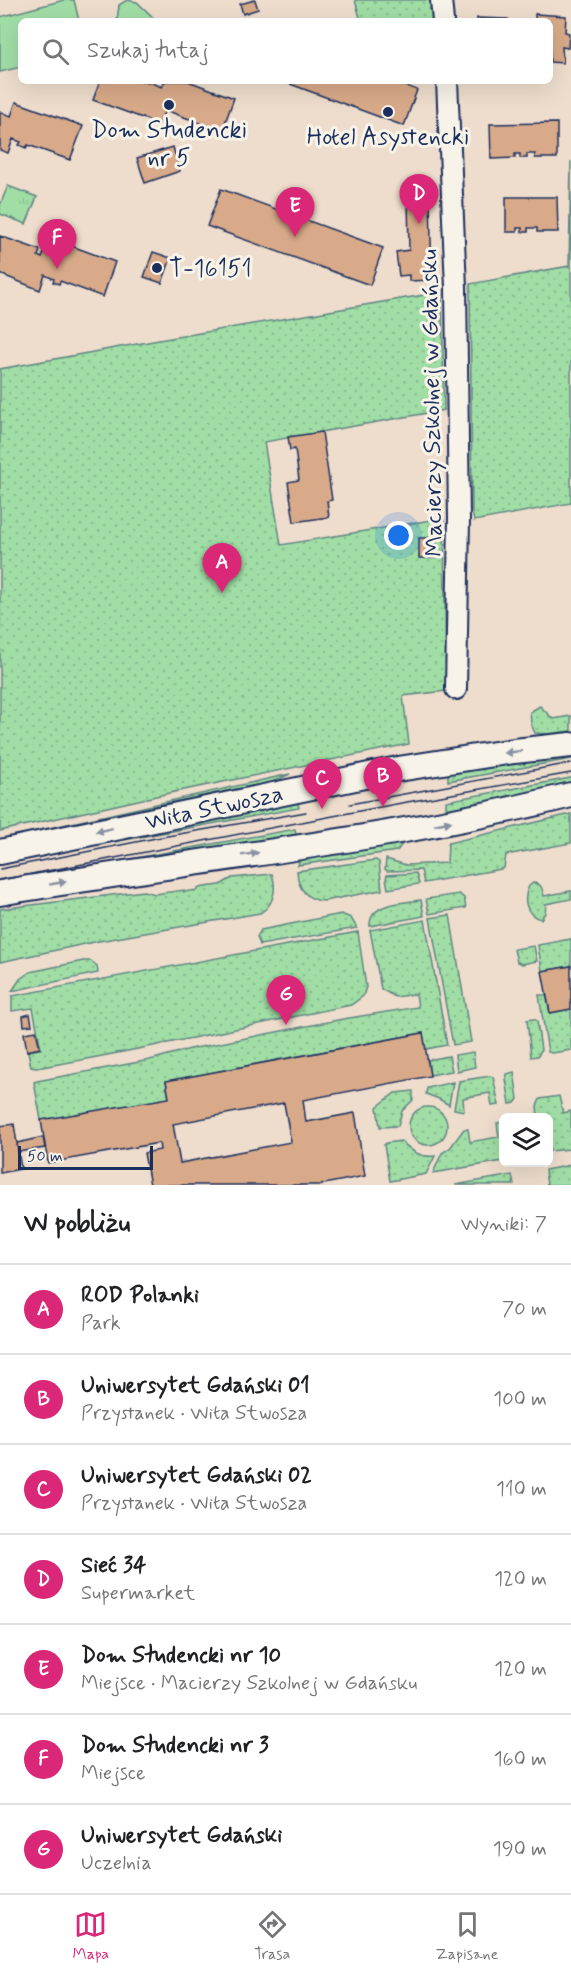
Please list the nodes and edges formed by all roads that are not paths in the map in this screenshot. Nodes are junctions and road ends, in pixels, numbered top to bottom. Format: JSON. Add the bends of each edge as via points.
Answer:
{"nodes":[{"id":1,"x":441,"y":0,"type":"edge"},
{"id":2,"x":443,"y":18,"type":"edge"},
{"id":3,"x":447,"y":84,"type":"edge"},
{"id":4,"x":456,"y":689,"type":"dead end"},
{"id":5,"x":571,"y":745,"type":"edge"},
{"id":6,"x":571,"y":795,"type":"edge"},
{"id":7,"x":0,"y":852,"type":"edge"},
{"id":8,"x":0,"y":893,"type":"edge"}],
"edges":[{"from":1,"to":2,"type":"street"},
{"from":3,"to":4,"type":"street","name":"Macierzy Szkolnej w Gdańsku","via":[[457,357]]},
{"from":5,"to":7,"type":"street","name":"Wita Stwosza","one_way":true,"via":[[398,769]]},
{"from":8,"to":6,"type":"street","name":"Wita Stwosza","one_way":true,"via":[[424,826]]}]}
